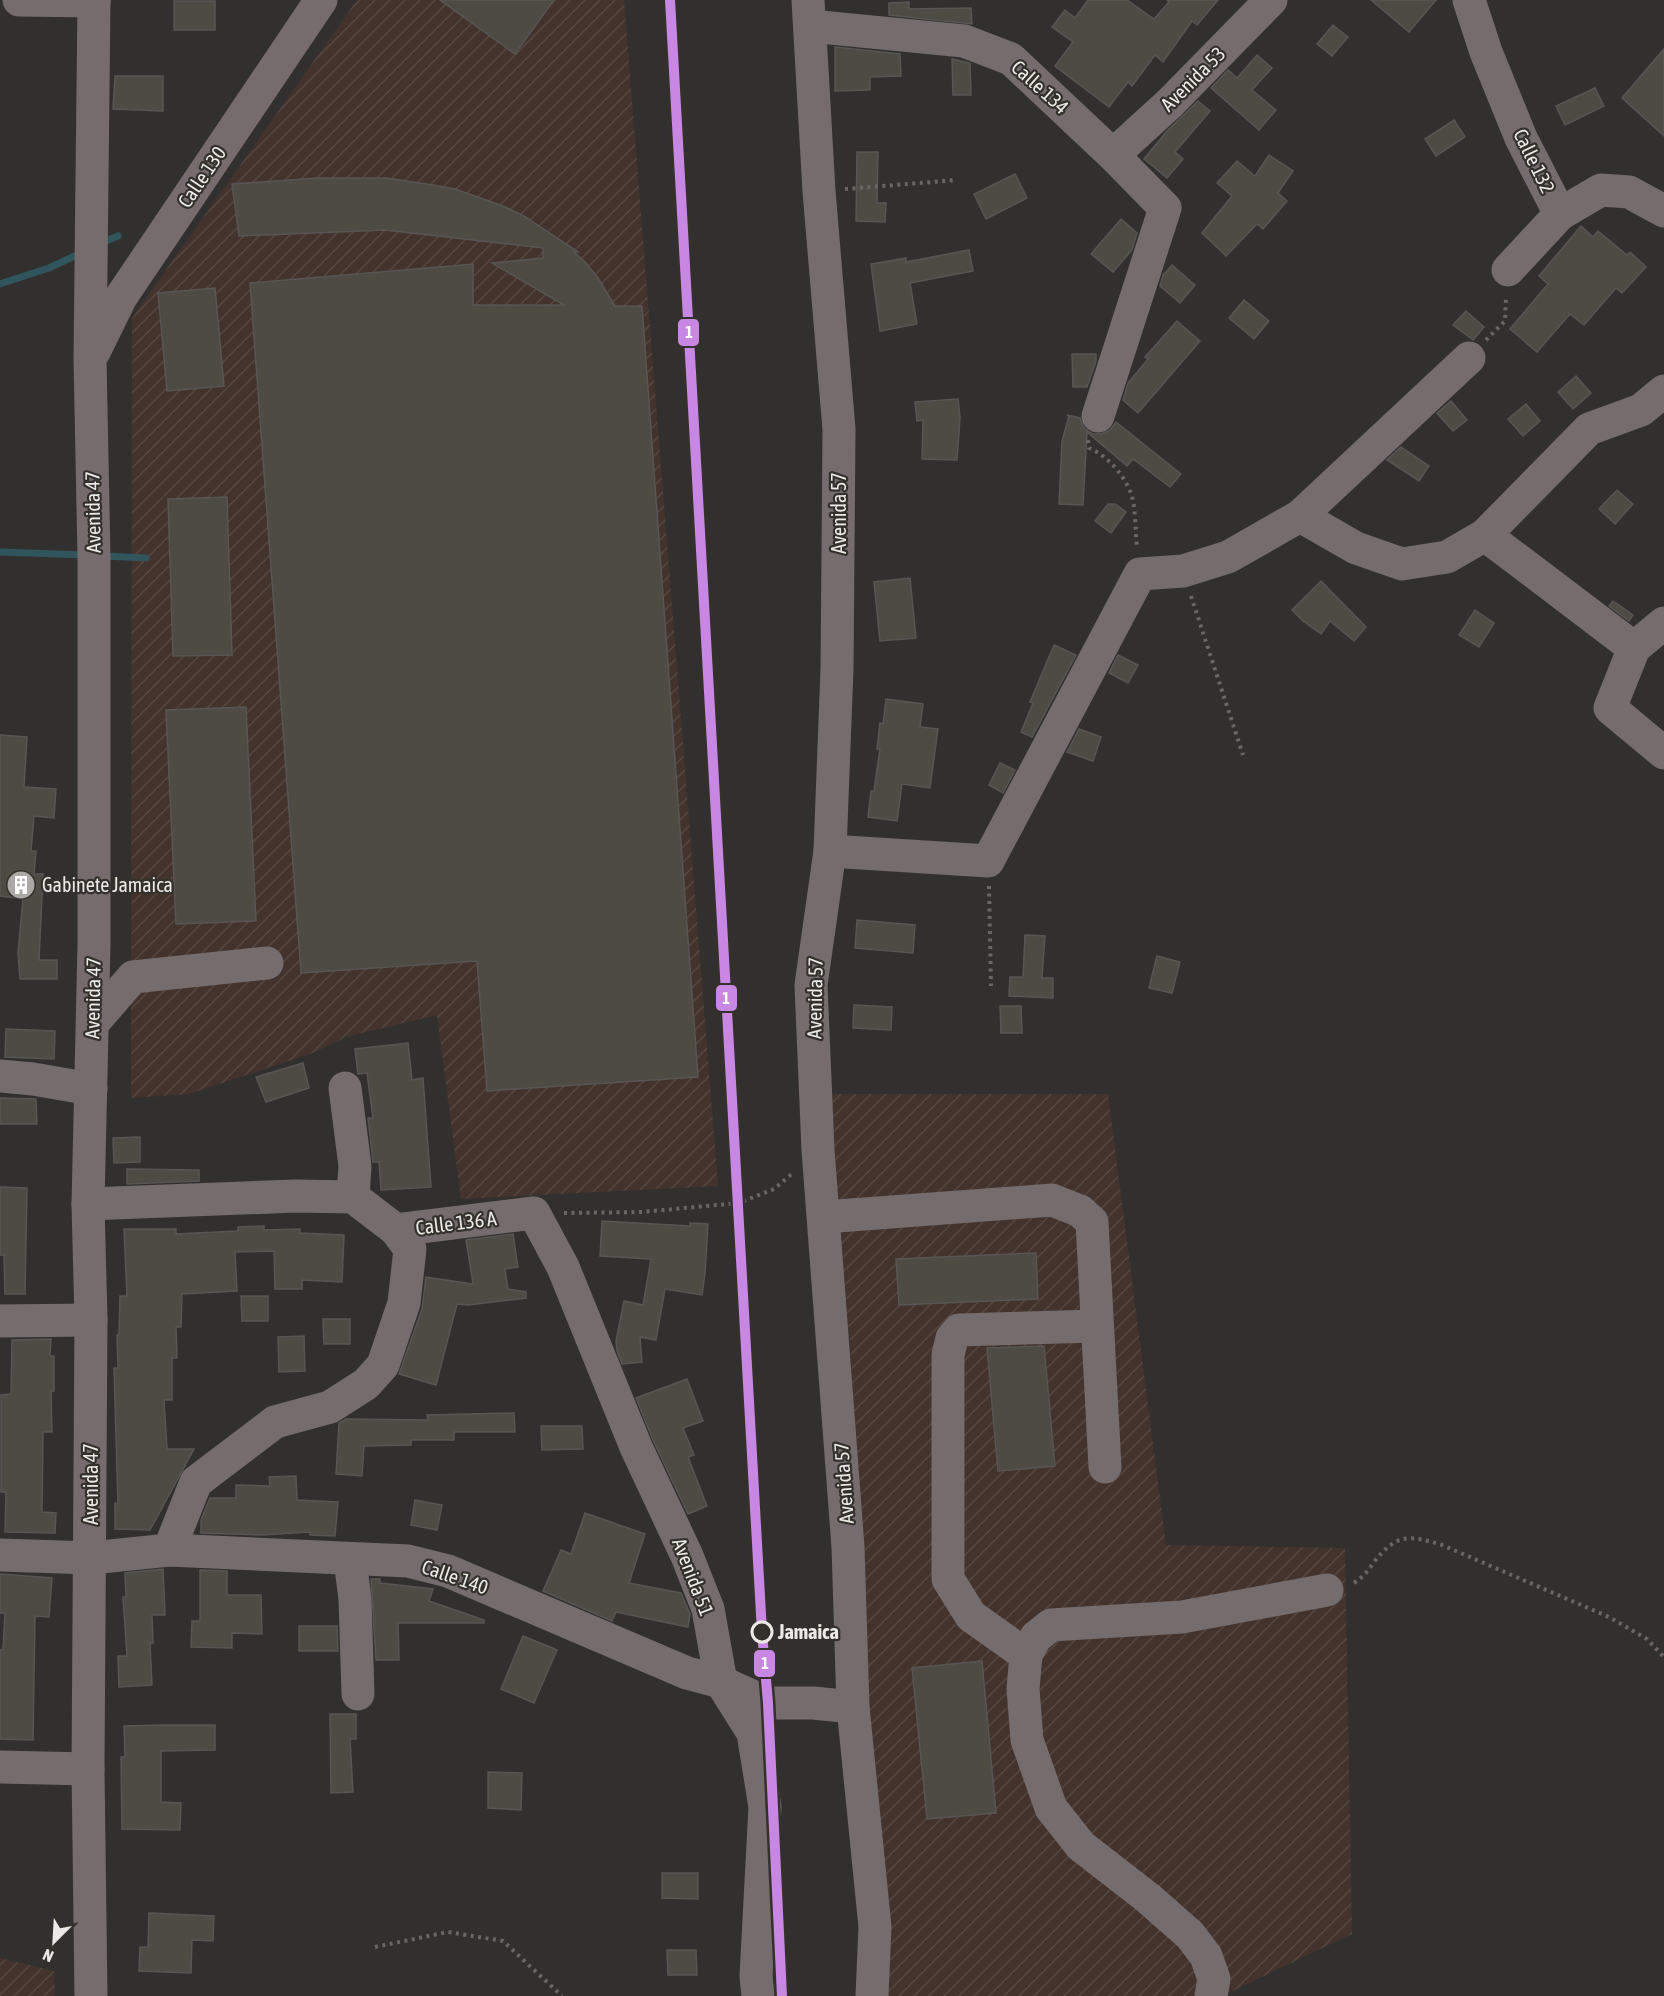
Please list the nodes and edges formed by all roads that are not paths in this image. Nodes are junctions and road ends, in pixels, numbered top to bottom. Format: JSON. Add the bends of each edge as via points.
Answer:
{"nodes":[{"id":1,"x":19,"y":0,"type":"edge"},
{"id":2,"x":321,"y":0,"type":"edge"},
{"id":3,"x":1271,"y":0,"type":"edge"},
{"id":4,"x":1469,"y":0,"type":"edge"},
{"id":5,"x":94,"y":1,"type":"edge"},
{"id":6,"x":809,"y":13,"type":"edge"},
{"id":7,"x":1113,"y":155,"type":"junction"},
{"id":8,"x":1664,"y":211,"type":"edge"},
{"id":9,"x":1560,"y":214,"type":"junction"},
{"id":10,"x":1508,"y":270,"type":"road end"},
{"id":11,"x":1469,"y":358,"type":"road end"},
{"id":12,"x":90,"y":359,"type":"junction"},
{"id":13,"x":1664,"y":392,"type":"edge"},
{"id":14,"x":1098,"y":416,"type":"road end"},
{"id":15,"x":1300,"y":516,"type":"junction"},
{"id":16,"x":1485,"y":535,"type":"junction"},
{"id":17,"x":1664,"y":623,"type":"edge"},
{"id":18,"x":1634,"y":648,"type":"junction"},
{"id":19,"x":1664,"y":753,"type":"edge"},
{"id":20,"x":830,"y":851,"type":"junction"},
{"id":21,"x":267,"y":963,"type":"dead end"},
{"id":22,"x":93,"y":1023,"type":"junction"},
{"id":23,"x":0,"y":1076,"type":"edge"},
{"id":24,"x":345,"y":1088,"type":"dead end"},
{"id":25,"x":91,"y":1089,"type":"junction"},
{"id":26,"x":353,"y":1197,"type":"junction"},
{"id":27,"x":88,"y":1204,"type":"junction"},
{"id":28,"x":534,"y":1213,"type":"joint"},
{"id":29,"x":824,"y":1217,"type":"junction"},
{"id":30,"x":396,"y":1230,"type":"junction"},
{"id":31,"x":91,"y":1320,"type":"junction"},
{"id":32,"x":0,"y":1321,"type":"edge"},
{"id":33,"x":1097,"y":1326,"type":"junction"},
{"id":34,"x":1105,"y":1467,"type":"dead end"},
{"id":35,"x":169,"y":1550,"type":"junction"},
{"id":36,"x":0,"y":1554,"type":"edge"},
{"id":37,"x":91,"y":1558,"type":"junction"},
{"id":38,"x":350,"y":1560,"type":"junction"},
{"id":39,"x":1327,"y":1590,"type":"road end"},
{"id":40,"x":1026,"y":1655,"type":"junction"},
{"id":41,"x":721,"y":1682,"type":"junction"},
{"id":42,"x":358,"y":1694,"type":"dead end"},
{"id":43,"x":854,"y":1707,"type":"junction"},
{"id":44,"x":0,"y":1767,"type":"edge"},
{"id":45,"x":88,"y":1769,"type":"junction"},
{"id":46,"x":91,"y":1996,"type":"edge"},
{"id":47,"x":758,"y":1996,"type":"edge"},
{"id":48,"x":872,"y":1996,"type":"edge"},
{"id":49,"x":1212,"y":1996,"type":"edge"}],
"edges":[{"from":1,"to":5,"type":"street"},
{"from":2,"to":12,"type":"main road","name":"Calle 130","via":[[121,297]]},
{"from":3,"to":7,"type":"street","name":"Avenida 53"},
{"from":4,"to":9,"type":"street","name":"Calle 132","via":[[1521,138]]},
{"from":5,"to":12,"type":"main road","name":"Avenida 47"},
{"from":6,"to":7,"type":"street","name":"Calle 134","via":[[964,41],[1011,59]]},
{"from":6,"to":20,"type":"street","name":"Avenida 57","via":[[839,429],[837,669]]},
{"from":7,"to":14,"type":"street","name":"Calle 134","via":[[1165,208]]},
{"from":8,"to":9,"type":"street","name":"Calle 132","via":[[1629,192],[1601,190]]},
{"from":9,"to":10,"type":"street"},
{"from":11,"to":15,"type":"street"},
{"from":12,"to":22,"type":"main road","name":"Avenida 47","via":[[94,556]]},
{"from":13,"to":16,"type":"street","via":[[1641,410],[1589,429]]},
{"from":15,"to":16,"type":"street","via":[[1356,548],[1402,564],[1447,557]]},
{"from":15,"to":20,"type":"street","via":[[1228,557],[1183,571],[1140,574],[988,861]]},
{"from":16,"to":18,"type":"street"},
{"from":17,"to":18,"type":"street"},
{"from":18,"to":19,"type":"street","via":[[1610,708]]},
{"from":20,"to":29,"type":"street","name":"Avenida 57","via":[[811,985]]},
{"from":21,"to":22,"type":"street","via":[[132,977]]},
{"from":22,"to":25,"type":"main road","name":"Avenida 47"},
{"from":23,"to":25,"type":"street"},
{"from":24,"to":26,"type":"street","via":[[355,1166]]},
{"from":25,"to":27,"type":"main road","name":"Avenida 47"},
{"from":26,"to":27,"type":"street"},
{"from":26,"to":30,"type":"street","name":"Calle 136 A"},
{"from":27,"to":31,"type":"main road","name":"Avenida 47"},
{"from":28,"to":30,"type":"street","name":"Calle 136 A"},
{"from":28,"to":41,"type":"street","name":"Avenida 51","via":[[563,1267],[636,1447],[692,1567],[708,1609]]},
{"from":29,"to":33,"type":"street","via":[[1052,1200],[1071,1207],[1092,1222]]},
{"from":29,"to":43,"type":"street","name":"Avenida 57","via":[[848,1547]]},
{"from":30,"to":35,"type":"street","via":[[410,1249],[405,1303],[383,1365],[366,1384],[330,1407],[275,1422],[196,1482]]},
{"from":31,"to":32,"type":"street"},
{"from":31,"to":37,"type":"main road","name":"Avenida 47"},
{"from":33,"to":34,"type":"street"},
{"from":33,"to":40,"type":"street","via":[[959,1330],[952,1338],[948,1355],[948,1579],[971,1616]]},
{"from":35,"to":37,"type":"street","name":"Calle 140"},
{"from":35,"to":38,"type":"street","name":"Calle 140"},
{"from":36,"to":37,"type":"street","name":"Calle 140"},
{"from":37,"to":45,"type":"main road","name":"Avenida 47"},
{"from":38,"to":41,"type":"street","name":"Calle 140","via":[[408,1561],[448,1571],[687,1673]]},
{"from":38,"to":42,"type":"street"},
{"from":39,"to":40,"type":"street","via":[[1182,1617],[1051,1625],[1036,1637]]},
{"from":40,"to":49,"type":"street","via":[[1023,1689],[1027,1740],[1051,1808],[1081,1846],[1190,1935],[1206,1956],[1214,1979]]},
{"from":41,"to":43,"type":"street","name":"Calle 140","via":[[768,1703]]},
{"from":41,"to":47,"type":"street","name":"Avenida 51","via":[[753,1732],[765,1807]]},
{"from":43,"to":48,"type":"street","name":"Avenida 57","via":[[875,1927]]},
{"from":44,"to":45,"type":"street"},
{"from":45,"to":46,"type":"main road","name":"Avenida 47"}]}
